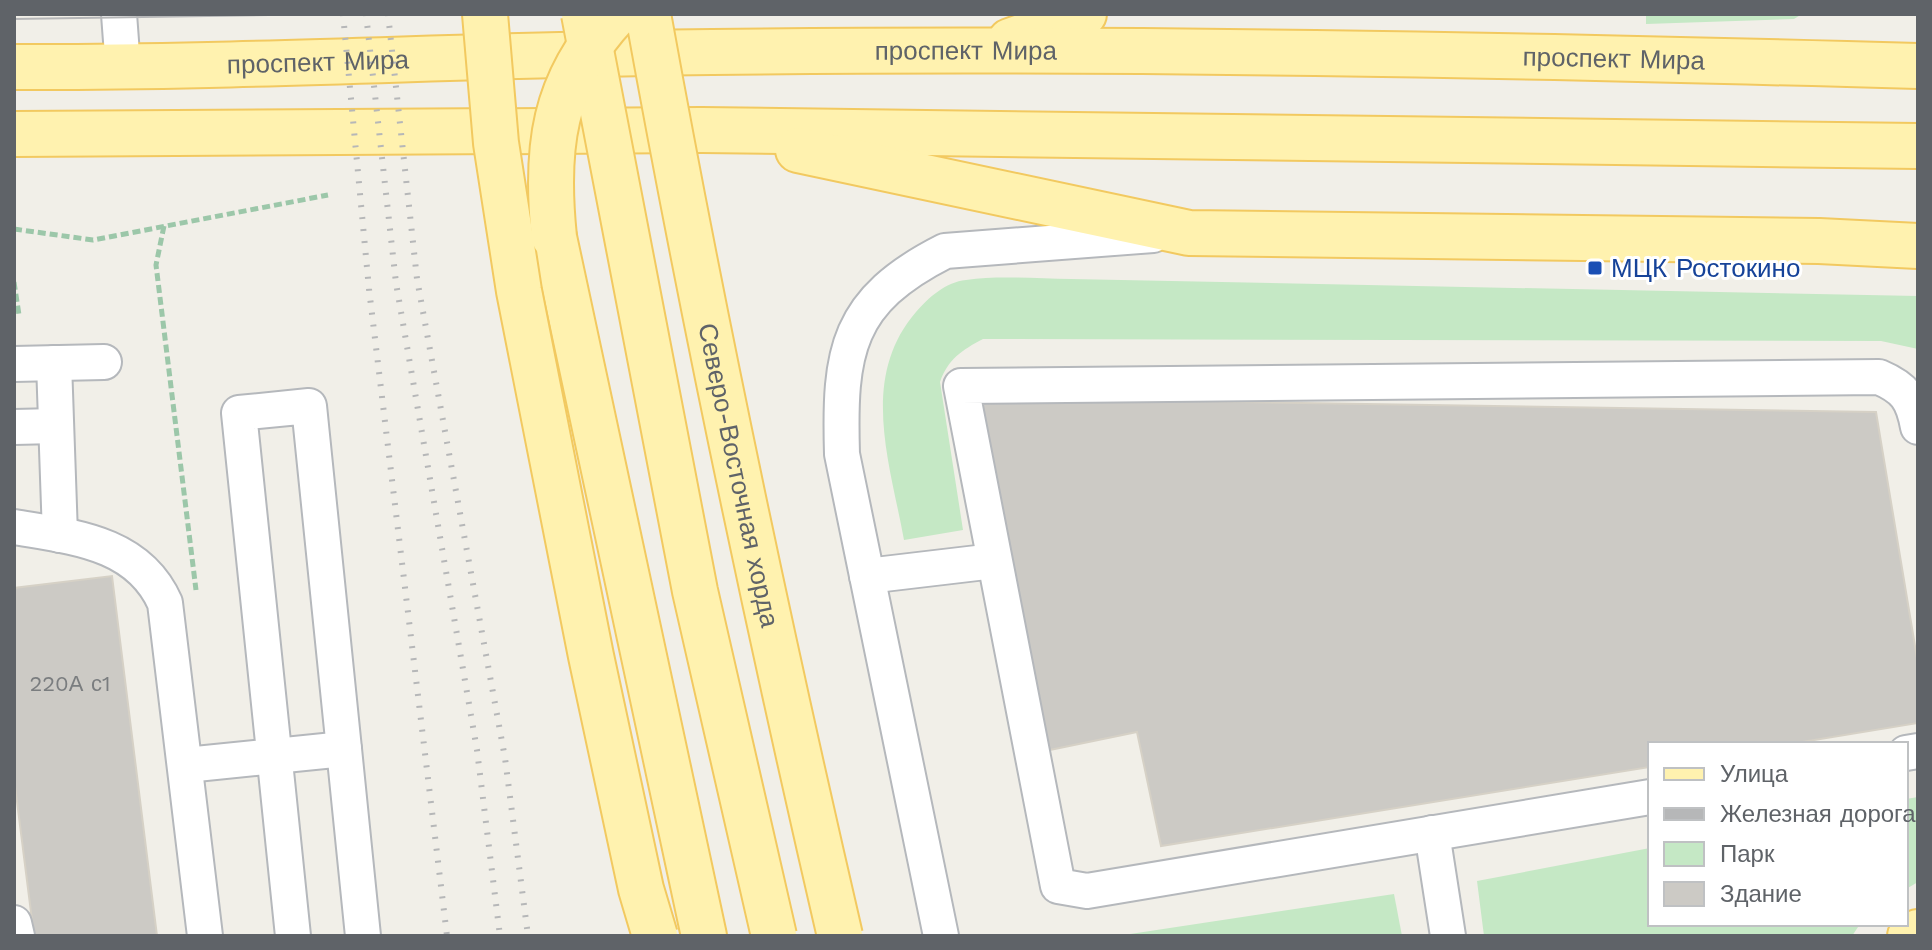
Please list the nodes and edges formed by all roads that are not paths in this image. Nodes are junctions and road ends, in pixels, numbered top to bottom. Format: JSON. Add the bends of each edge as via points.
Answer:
{"nodes":[{"id":1,"x":119,"y":14,"type":"edge"},
{"id":2,"x":485,"y":14,"type":"edge"},
{"id":3,"x":584,"y":14,"type":"edge"},
{"id":4,"x":616,"y":14,"type":"edge"},
{"id":5,"x":648,"y":14,"type":"edge"},
{"id":6,"x":1084,"y":14,"type":"edge"},
{"id":7,"x":969,"y":53,"type":"junction"},
{"id":8,"x":1918,"y":66,"type":"edge"},
{"id":9,"x":14,"y":67,"type":"edge"},
{"id":10,"x":123,"y":68,"type":"junction"},
{"id":11,"x":702,"y":130,"type":"junction"},
{"id":12,"x":14,"y":134,"type":"edge"},
{"id":13,"x":1918,"y":146,"type":"edge"},
{"id":14,"x":1189,"y":233,"type":"junction"},
{"id":15,"x":1918,"y":246,"type":"edge"},
{"id":16,"x":104,"y":362,"type":"dead end"},
{"id":17,"x":54,"y":363,"type":"junction"},
{"id":18,"x":14,"y":364,"type":"edge"},
{"id":19,"x":554,"y":404,"type":"dead end"},
{"id":20,"x":56,"y":426,"type":"junction"},
{"id":21,"x":14,"y":427,"type":"edge"},
{"id":22,"x":1918,"y":427,"type":"edge"},
{"id":23,"x":14,"y":527,"type":"edge"},
{"id":24,"x":60,"y":535,"type":"junction"},
{"id":25,"x":994,"y":561,"type":"junction"},
{"id":26,"x":867,"y":576,"type":"junction"},
{"id":27,"x":344,"y":749,"type":"junction"},
{"id":28,"x":274,"y":756,"type":"junction"},
{"id":29,"x":186,"y":765,"type":"junction"},
{"id":30,"x":1648,"y":797,"type":"edge"},
{"id":31,"x":1432,"y":833,"type":"junction"},
{"id":32,"x":14,"y":923,"type":"edge"},
{"id":33,"x":1918,"y":932,"type":"edge"},
{"id":34,"x":17,"y":936,"type":"edge"},
{"id":35,"x":205,"y":936,"type":"edge"},
{"id":36,"x":293,"y":936,"type":"edge"},
{"id":37,"x":363,"y":936,"type":"edge"},
{"id":38,"x":655,"y":936,"type":"edge"},
{"id":39,"x":663,"y":936,"type":"edge"},
{"id":40,"x":704,"y":936,"type":"edge"},
{"id":41,"x":774,"y":936,"type":"edge"},
{"id":42,"x":840,"y":936,"type":"edge"},
{"id":43,"x":941,"y":936,"type":"edge"},
{"id":44,"x":1448,"y":936,"type":"edge"},
{"id":45,"x":1910,"y":936,"type":"edge"}],
"edges":[{"from":1,"to":10,"type":"street"},
{"from":2,"to":38,"type":"main road","bridge":true,"via":[[496,143],[519,291],[591,656]]},
{"from":3,"to":41,"type":"main road","bridge":true,"via":[[695,591]]},
{"from":4,"to":40,"type":"main road","bridge":true,"via":[[573,75],[554,130],[548,179],[554,237]]},
{"from":5,"to":42,"type":"main road","name":"Северо-Восточная хорда","bridge":true,"via":[[761,598]]},
{"from":6,"to":7,"type":"main road"},
{"from":7,"to":8,"type":"main road","name":"проспект Мира","via":[[1499,56]]},
{"from":7,"to":10,"type":"main road","name":"проспект Мира","via":[[712,52]]},
{"from":9,"to":10,"type":"main road","name":"проспект Мира"},
{"from":11,"to":12,"type":"main road"},
{"from":11,"to":13,"type":"main road"},
{"from":11,"to":14,"type":"main road"},
{"from":14,"to":15,"type":"main road"},
{"from":14,"to":26,"type":"street","via":[[945,251],[901,279],[859,319],[847,347],[840,403],[842,454]]},
{"from":16,"to":17,"type":"street"},
{"from":17,"to":18,"type":"street"},
{"from":17,"to":20,"type":"street"},
{"from":19,"to":39,"type":"street"},
{"from":20,"to":21,"type":"street"},
{"from":20,"to":24,"type":"street"},
{"from":22,"to":25,"type":"street","via":[[1914,404],[1900,386],[1879,377],[961,386]]},
{"from":23,"to":24,"type":"street"},
{"from":24,"to":29,"type":"street","via":[[124,555],[157,586],[165,603]]},
{"from":25,"to":26,"type":"street"},
{"from":25,"to":31,"type":"street","via":[[1058,886],[1087,891]]},
{"from":26,"to":43,"type":"street"},
{"from":27,"to":28,"type":"street"},
{"from":27,"to":28,"type":"street","via":[[309,406],[239,413]]},
{"from":27,"to":37,"type":"street"},
{"from":28,"to":29,"type":"street"},
{"from":28,"to":36,"type":"street"},
{"from":29,"to":35,"type":"street"},
{"from":30,"to":31,"type":"street"},
{"from":31,"to":44,"type":"street"},
{"from":32,"to":34,"type":"street"},
{"from":33,"to":45,"type":"main road"}]}
